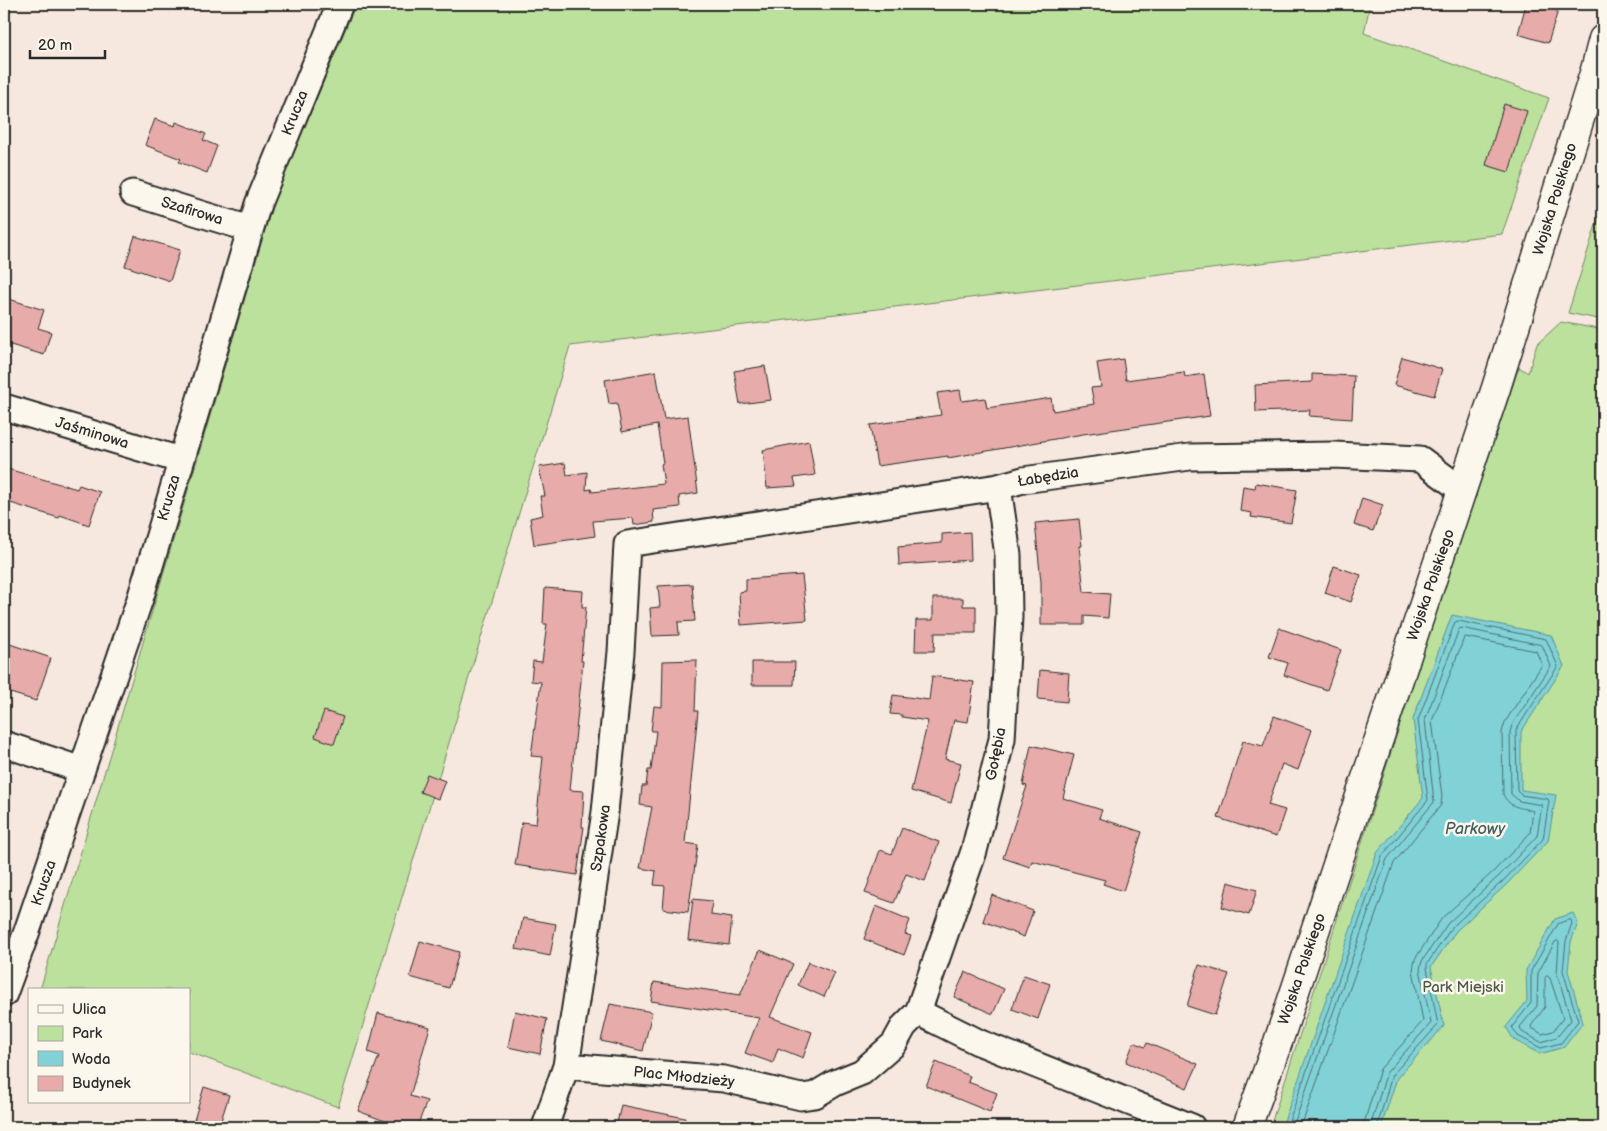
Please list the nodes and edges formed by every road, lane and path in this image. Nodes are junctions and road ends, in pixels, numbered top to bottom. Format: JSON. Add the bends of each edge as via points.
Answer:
{"nodes":[{"id":1,"x":340,"y":4,"type":"edge"},
{"id":2,"x":1603,"y":39,"type":"edge"},
{"id":3,"x":133,"y":193,"type":"dead end"},
{"id":4,"x":250,"y":229,"type":"junction"},
{"id":5,"x":4,"y":407,"type":"edge"},
{"id":6,"x":180,"y":460,"type":"junction"},
{"id":7,"x":998,"y":487,"type":"junction"},
{"id":8,"x":1462,"y":491,"type":"junction"},
{"id":9,"x":627,"y":544,"type":"joint"},
{"id":10,"x":4,"y":744,"type":"edge"},
{"id":11,"x":82,"y":770,"type":"junction"},
{"id":12,"x":4,"y":994,"type":"edge"},
{"id":13,"x":918,"y":1012,"type":"junction"},
{"id":14,"x":566,"y":1066,"type":"junction"},
{"id":15,"x":545,"y":1127,"type":"edge"},
{"id":16,"x":1192,"y":1127,"type":"edge"},
{"id":17,"x":1247,"y":1127,"type":"edge"}],
"edges":[{"from":1,"to":4,"type":"street","name":"Krucza"},
{"from":2,"to":8,"type":"street","name":"Wojska Polskiego"},
{"from":3,"to":4,"type":"street","name":"Szafirowa"},
{"from":4,"to":6,"type":"street","name":"Krucza"},
{"from":5,"to":6,"type":"street","name":"Jaśminowa"},
{"from":6,"to":11,"type":"street","name":"Krucza","via":[[141,596]]},
{"from":7,"to":8,"type":"street","name":"Łabędzia","via":[[1023,480],[1190,456],[1334,455],[1420,459]]},
{"from":7,"to":9,"type":"street","name":"Łabędzia"},
{"from":7,"to":13,"type":"street","name":"Gołębia","via":[[1008,555],[1009,616],[1002,739],[974,851]]},
{"from":8,"to":17,"type":"street","name":"Wojska Polskiego"},
{"from":9,"to":14,"type":"street","name":"Szpakowa","via":[[621,652],[605,812]]},
{"from":10,"to":11,"type":"street"},
{"from":11,"to":12,"type":"street","name":"Krucza"},
{"from":13,"to":14,"type":"street","name":"Plac Młodzieży","via":[[904,1026],[894,1044],[862,1072],[815,1095],[802,1097],[724,1079]]},
{"from":13,"to":16,"type":"street","via":[[978,1042]]},
{"from":14,"to":15,"type":"street","name":"Szpakowa"}]}
